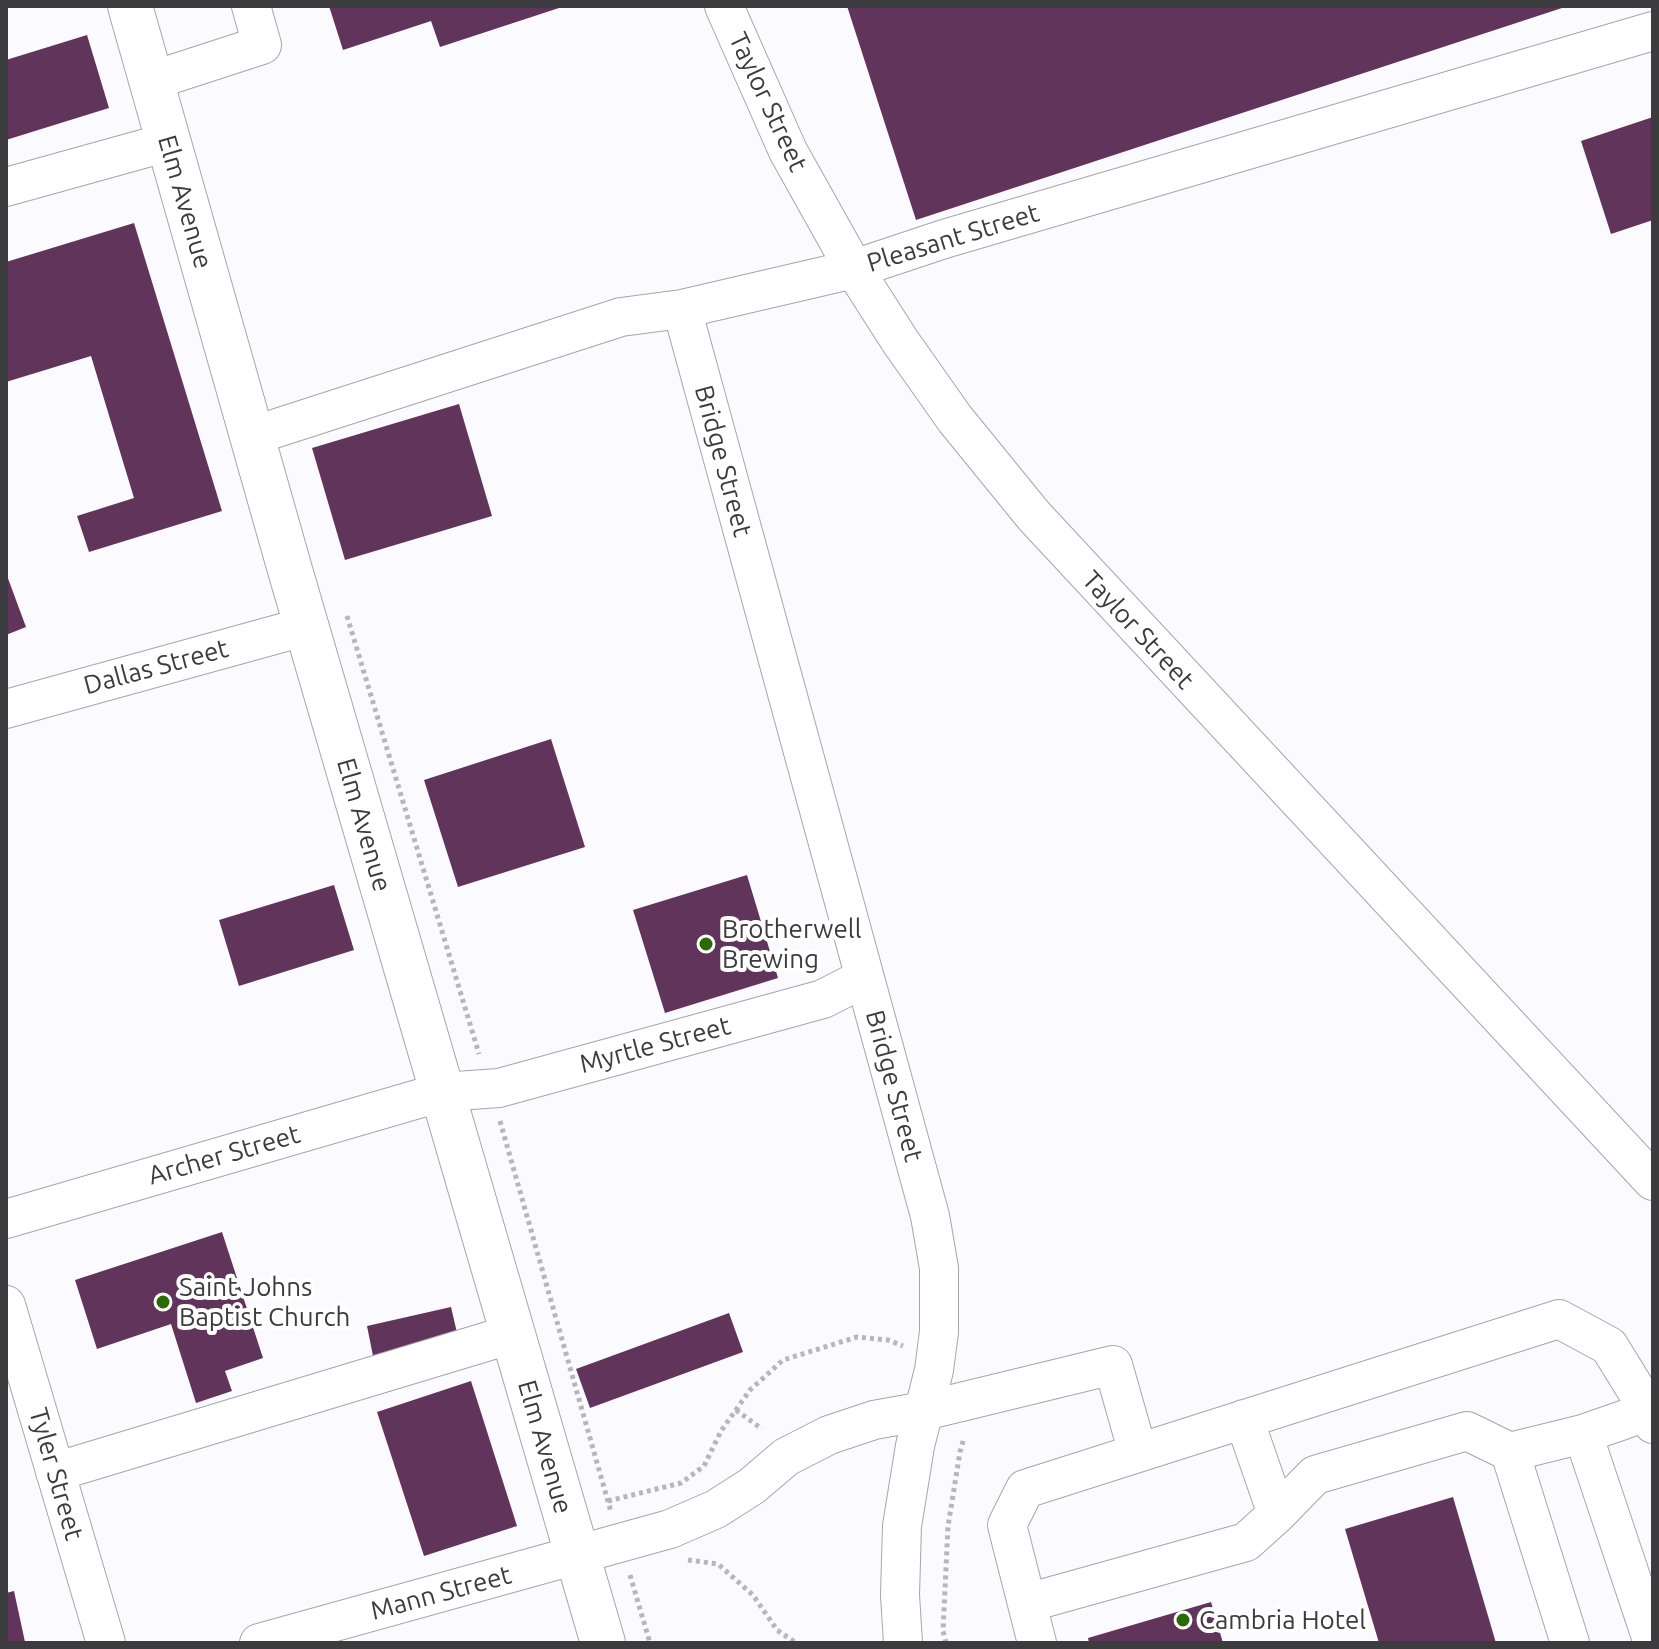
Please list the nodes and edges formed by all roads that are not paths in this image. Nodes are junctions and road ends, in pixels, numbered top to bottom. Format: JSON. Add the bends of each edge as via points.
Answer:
{"nodes":[{"id":1,"x":130,"y":6,"type":"edge"},
{"id":2,"x":251,"y":6,"type":"edge"},
{"id":3,"x":724,"y":6,"type":"edge"},
{"id":4,"x":1653,"y":31,"type":"edge"},
{"id":5,"x":151,"y":81,"type":"junction"},
{"id":6,"x":168,"y":142,"type":"junction"},
{"id":7,"x":6,"y":187,"type":"edge"},
{"id":8,"x":854,"y":269,"type":"junction"},
{"id":9,"x":682,"y":309,"type":"junction"},
{"id":10,"x":252,"y":436,"type":"junction"},
{"id":11,"x":327,"y":621,"type":"junction"},
{"id":12,"x":6,"y":709,"type":"edge"},
{"id":13,"x":864,"y":978,"type":"junction"},
{"id":14,"x":442,"y":1092,"type":"junction"},
{"id":15,"x":1653,"y":1181,"type":"edge"},
{"id":16,"x":6,"y":1219,"type":"edge"},
{"id":17,"x":6,"y":1305,"type":"edge"},
{"id":18,"x":512,"y":1334,"type":"junction"},
{"id":19,"x":924,"y":1411,"type":"junction"},
{"id":20,"x":1652,"y":1415,"type":"edge"},
{"id":21,"x":1244,"y":1419,"type":"junction"},
{"id":22,"x":1583,"y":1434,"type":"junction"},
{"id":23,"x":1510,"y":1452,"type":"junction"},
{"id":24,"x":1138,"y":1453,"type":"junction"},
{"id":25,"x":55,"y":1472,"type":"junction"},
{"id":26,"x":1277,"y":1514,"type":"junction"},
{"id":27,"x":576,"y":1556,"type":"junction"},
{"id":28,"x":1027,"y":1603,"type":"junction"},
{"id":29,"x":106,"y":1643,"type":"edge"},
{"id":30,"x":259,"y":1643,"type":"edge"},
{"id":31,"x":603,"y":1643,"type":"edge"},
{"id":32,"x":903,"y":1643,"type":"edge"},
{"id":33,"x":1037,"y":1643,"type":"edge"},
{"id":34,"x":1570,"y":1643,"type":"edge"},
{"id":35,"x":1653,"y":1643,"type":"edge"}],
"edges":[{"from":1,"to":5,"type":"main road","name":"Elm Avenue"},
{"from":2,"to":5,"type":"street","via":[[262,45]]},
{"from":3,"to":8,"type":"street","name":"Taylor Street","via":[[788,151]]},
{"from":4,"to":8,"type":"street","name":"Pleasant Street"},
{"from":5,"to":6,"type":"main road","name":"Elm Avenue"},
{"from":6,"to":7,"type":"street"},
{"from":6,"to":10,"type":"main road","name":"Elm Avenue"},
{"from":8,"to":9,"type":"street","name":"Pleasant Street"},
{"from":8,"to":15,"type":"street","name":"Taylor Street","via":[[955,419],[1034,516]]},
{"from":9,"to":10,"type":"street","name":"Pleasant Street","via":[[621,317]]},
{"from":9,"to":13,"type":"street","name":"Bridge Street"},
{"from":10,"to":11,"type":"main road","name":"Elm Avenue"},
{"from":11,"to":12,"type":"street","name":"Dallas Street"},
{"from":11,"to":14,"type":"main road","name":"Elm Avenue"},
{"from":13,"to":14,"type":"street","name":"Myrtle Street","via":[[823,999],[490,1089]]},
{"from":13,"to":19,"type":"street","name":"Bridge Street","via":[[930,1216],[939,1268],[939,1332]]},
{"from":14,"to":16,"type":"street","name":"Archer Street"},
{"from":14,"to":18,"type":"main road","name":"Elm Avenue"},
{"from":17,"to":25,"type":"street","name":"Tyler Street"},
{"from":18,"to":25,"type":"street"},
{"from":18,"to":27,"type":"main road","name":"Elm Avenue"},
{"from":19,"to":24,"type":"street","name":"Mann Street","via":[[1113,1365]]},
{"from":19,"to":27,"type":"street","name":"Mann Street","via":[[829,1435],[630,1558]]},
{"from":19,"to":32,"type":"street","name":"Bridge Street","via":[[902,1526]]},
{"from":20,"to":21,"type":"street","via":[[1609,1346],[1559,1319]]},
{"from":20,"to":22,"type":"street"},
{"from":21,"to":24,"type":"street"},
{"from":21,"to":26,"type":"street"},
{"from":22,"to":23,"type":"street"},
{"from":22,"to":35,"type":"street"},
{"from":23,"to":26,"type":"street","via":[[1467,1431],[1315,1475]]},
{"from":23,"to":34,"type":"street"},
{"from":24,"to":28,"type":"street","via":[[1025,1489],[1007,1525]]},
{"from":25,"to":29,"type":"street","name":"Tyler Street"},
{"from":26,"to":28,"type":"street","via":[[1246,1542]]},
{"from":27,"to":30,"type":"street","name":"Mann Street"},
{"from":27,"to":31,"type":"main road","name":"Elm Avenue"},
{"from":28,"to":33,"type":"street"}]}
